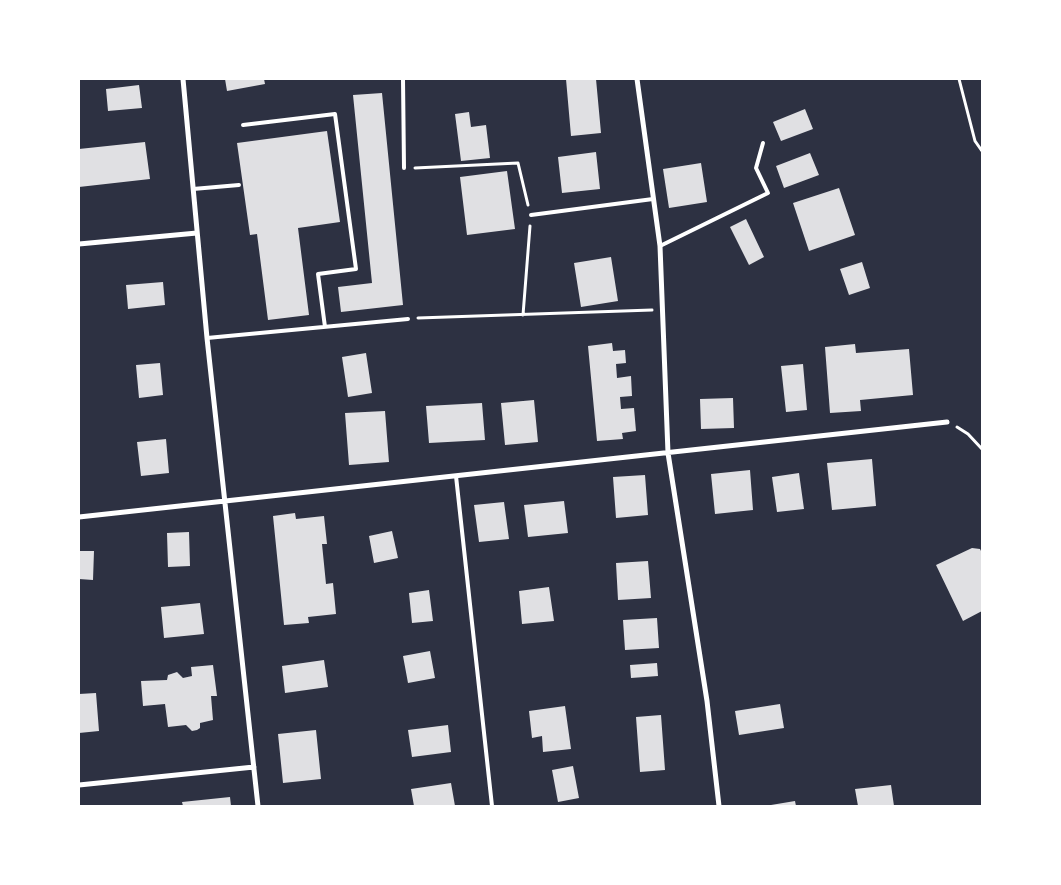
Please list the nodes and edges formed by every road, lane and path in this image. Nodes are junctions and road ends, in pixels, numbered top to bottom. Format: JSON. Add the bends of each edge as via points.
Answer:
{"nodes":[{"id":1,"x":182,"y":79,"type":"edge"},
{"id":2,"x":403,"y":79,"type":"edge"},
{"id":3,"x":637,"y":79,"type":"edge"},
{"id":4,"x":959,"y":79,"type":"edge"},
{"id":5,"x":243,"y":125,"type":"dead end"},
{"id":6,"x":763,"y":143,"type":"dead end"},
{"id":7,"x":982,"y":151,"type":"edge"},
{"id":8,"x":404,"y":168,"type":"joint"},
{"id":9,"x":239,"y":185,"type":"dead end"},
{"id":10,"x":193,"y":189,"type":"junction"},
{"id":11,"x":653,"y":199,"type":"junction"},
{"id":12,"x":531,"y":215,"type":"junction"},
{"id":13,"x":196,"y":233,"type":"junction"},
{"id":14,"x":79,"y":244,"type":"edge"},
{"id":15,"x":660,"y":246,"type":"junction"},
{"id":16,"x":662,"y":310,"type":"junction"},
{"id":17,"x":522,"y":315,"type":"junction"},
{"id":18,"x":408,"y":319,"type":"joint"},
{"id":19,"x":325,"y":327,"type":"junction"},
{"id":20,"x":207,"y":338,"type":"junction"},
{"id":21,"x":947,"y":422,"type":"joint"},
{"id":22,"x":982,"y":449,"type":"edge"},
{"id":23,"x":668,"y":454,"type":"junction"},
{"id":24,"x":456,"y":476,"type":"junction"},
{"id":25,"x":224,"y":501,"type":"junction"},
{"id":26,"x":79,"y":517,"type":"edge"},
{"id":27,"x":254,"y":768,"type":"junction"},
{"id":28,"x":79,"y":785,"type":"edge"},
{"id":29,"x":258,"y":806,"type":"edge"},
{"id":30,"x":492,"y":806,"type":"edge"},
{"id":31,"x":719,"y":806,"type":"edge"}],
"edges":[{"from":1,"to":10,"type":"street"},
{"from":2,"to":8,"type":"lane"},
{"from":3,"to":11,"type":"street"},
{"from":4,"to":7,"type":"path","via":[[975,141]]},
{"from":5,"to":19,"type":"lane","via":[[336,114],[356,270],[318,274]]},
{"from":6,"to":15,"type":"lane","via":[[756,168],[768,193]]},
{"from":8,"to":12,"type":"path","via":[[518,163]]},
{"from":9,"to":10,"type":"lane"},
{"from":10,"to":13,"type":"street"},
{"from":11,"to":12,"type":"lane"},
{"from":11,"to":15,"type":"street"},
{"from":12,"to":17,"type":"path"},
{"from":13,"to":14,"type":"street"},
{"from":13,"to":20,"type":"street"},
{"from":15,"to":16,"type":"street"},
{"from":16,"to":17,"type":"path"},
{"from":16,"to":23,"type":"street"},
{"from":17,"to":18,"type":"path"},
{"from":18,"to":19,"type":"lane"},
{"from":19,"to":20,"type":"lane"},
{"from":20,"to":25,"type":"street"},
{"from":21,"to":22,"type":"path","via":[[968,434]]},
{"from":21,"to":23,"type":"street"},
{"from":23,"to":24,"type":"street"},
{"from":23,"to":31,"type":"street","via":[[707,701]]},
{"from":24,"to":25,"type":"street"},
{"from":24,"to":30,"type":"lane"},
{"from":25,"to":26,"type":"street"},
{"from":25,"to":27,"type":"street"},
{"from":27,"to":28,"type":"street"},
{"from":27,"to":29,"type":"street"}]}
